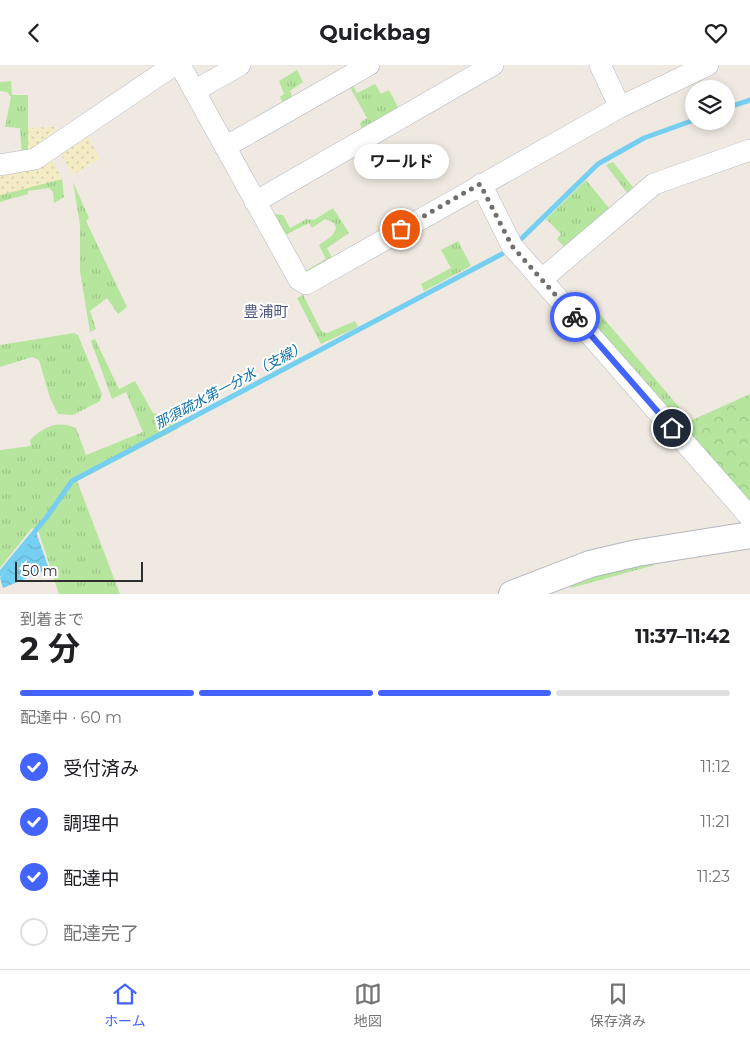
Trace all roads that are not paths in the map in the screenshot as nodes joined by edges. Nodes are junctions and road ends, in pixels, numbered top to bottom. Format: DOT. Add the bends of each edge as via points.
graph roads {
  1 [pos="174,65"];
  2 [pos="180,65"];
  3 [pos="240,65"];
  4 [pos="369,65"];
  5 [pos="494,65"];
  6 [pos="600,65"];
  7 [pos="708,65"];
  8 [pos="194,91"];
  9 [pos="620,107"];
  10 [pos="225,147"];
  11 [pos="750,150"];
  12 [pos="0,165"];
  13 [pos="480,184"];
  14 [pos="255,202"];
  15 [pos="541,280"];
  16 [pos="750,517"];
  17 [pos="750,535"];
  18 [pos="512,594"];
  1 -- 12 [label="street" via="35,159"];
  2 -- 8 [label="street"];
  3 -- 8 [label="street"];
  4 -- 10 [label="street"];
  5 -- 14 [label="street"];
  6 -- 9 [label="street"];
  7 -- 9 [label="street"];
  8 -- 10 [label="street"];
  9 -- 13 [label="street"];
  10 -- 14 [label="street"];
  11 -- 15 [label="street" via="654,184"];
  13 -- 14 [label="street" via="306,284 299,280"];
  13 -- 15 [label="street" via="512,246"];
  15 -- 16 [label="street"];
  17 -- 18 [label="street" via="590,564"];
}
